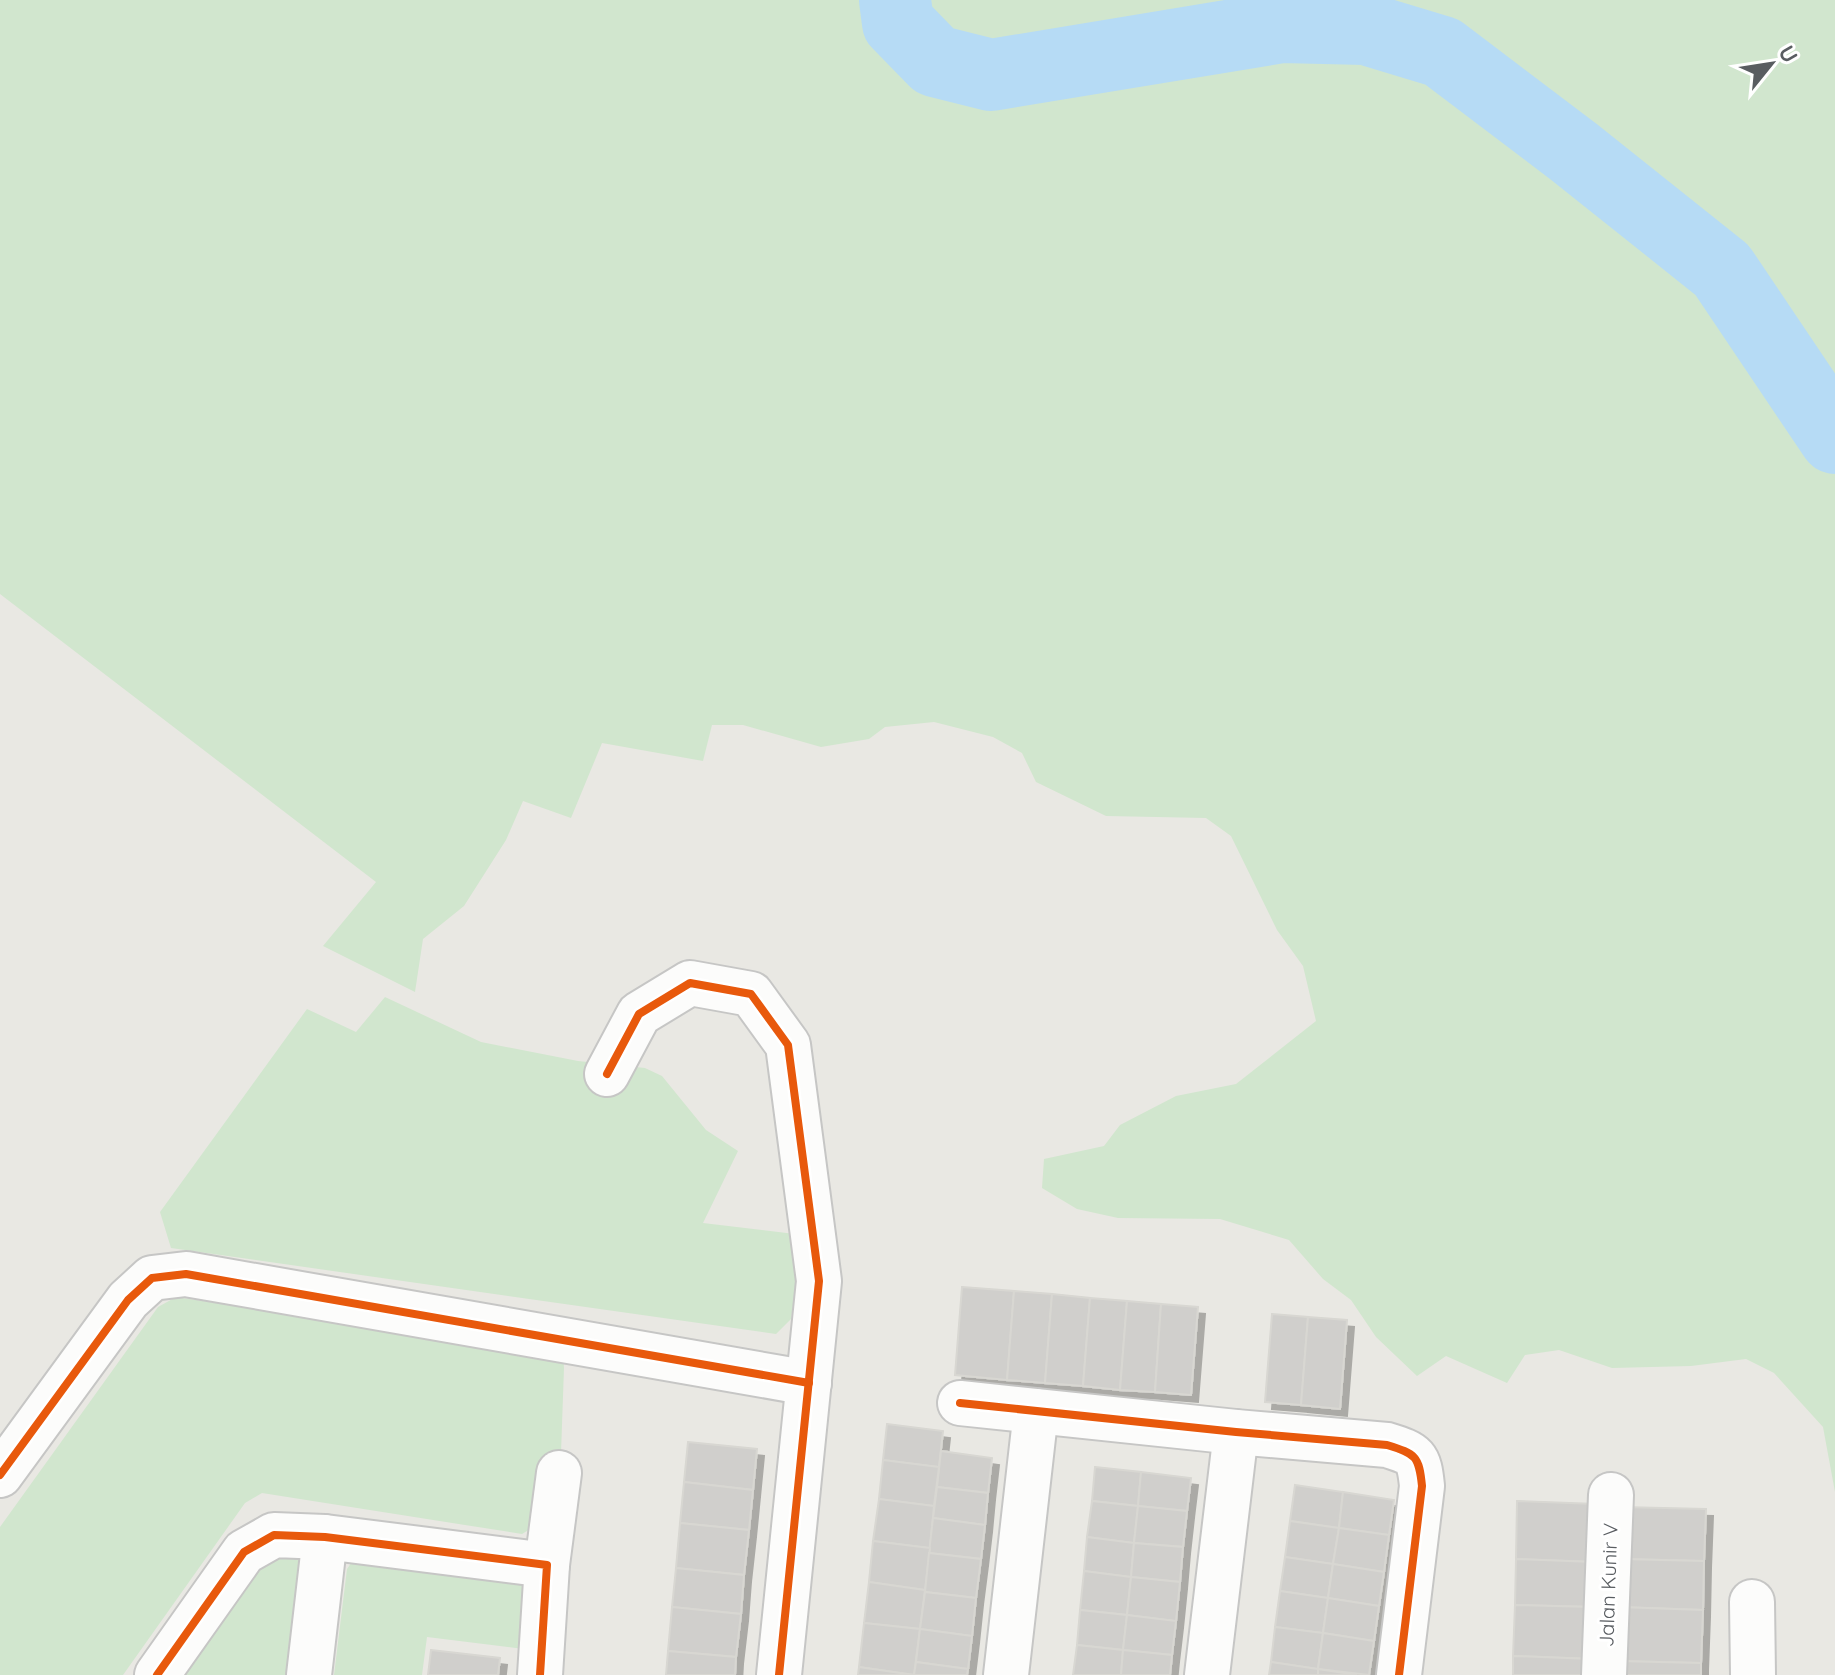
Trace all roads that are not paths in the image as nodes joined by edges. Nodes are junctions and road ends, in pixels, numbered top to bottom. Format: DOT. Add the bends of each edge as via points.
graph roads {
  1 [pos="607,1074"];
  2 [pos="809,1383"];
  3 [pos="960,1403"];
  4 [pos="1036,1411"];
  5 [pos="1236,1432"];
  6 [pos="559,1473"];
  7 [pos="0,1475"];
  8 [pos="1611,1495"];
  9 [pos="325,1537"];
  10 [pos="547,1565"];
  11 [pos="1752,1602"];
  12 [pos="157,1675"];
  13 [pos="309,1675"];
  14 [pos="540,1675"];
  15 [pos="779,1675"];
  16 [pos="1006,1675"];
  17 [pos="1207,1675"];
  18 [pos="1399,1675"];
  19 [pos="1604,1675"];
  20 [pos="1753,1675"];
  1 -- 2 [label="street" via="639,1014 690,983 751,994 788,1045 819,1281"];
  2 -- 7 [label="street" via="186,1274 152,1278 128,1300"];
  2 -- 15 [label="street"];
  3 -- 4 [label="street"];
  4 -- 5 [label="street"];
  4 -- 16 [label="street"];
  5 -- 17 [label="street"];
  5 -- 18 [label="street" via="1387,1445 1409,1452 1420,1465 1422,1486"];
  6 -- 10 [label="street"];
  8 -- 19 [label="street, Jalan Kunir V"];
  9 -- 10 [label="street"];
  9 -- 12 [label="street" via="274,1535 244,1552"];
  9 -- 13 [label="street"];
  10 -- 14 [label="street"];
  11 -- 20 [label="street"];
}
